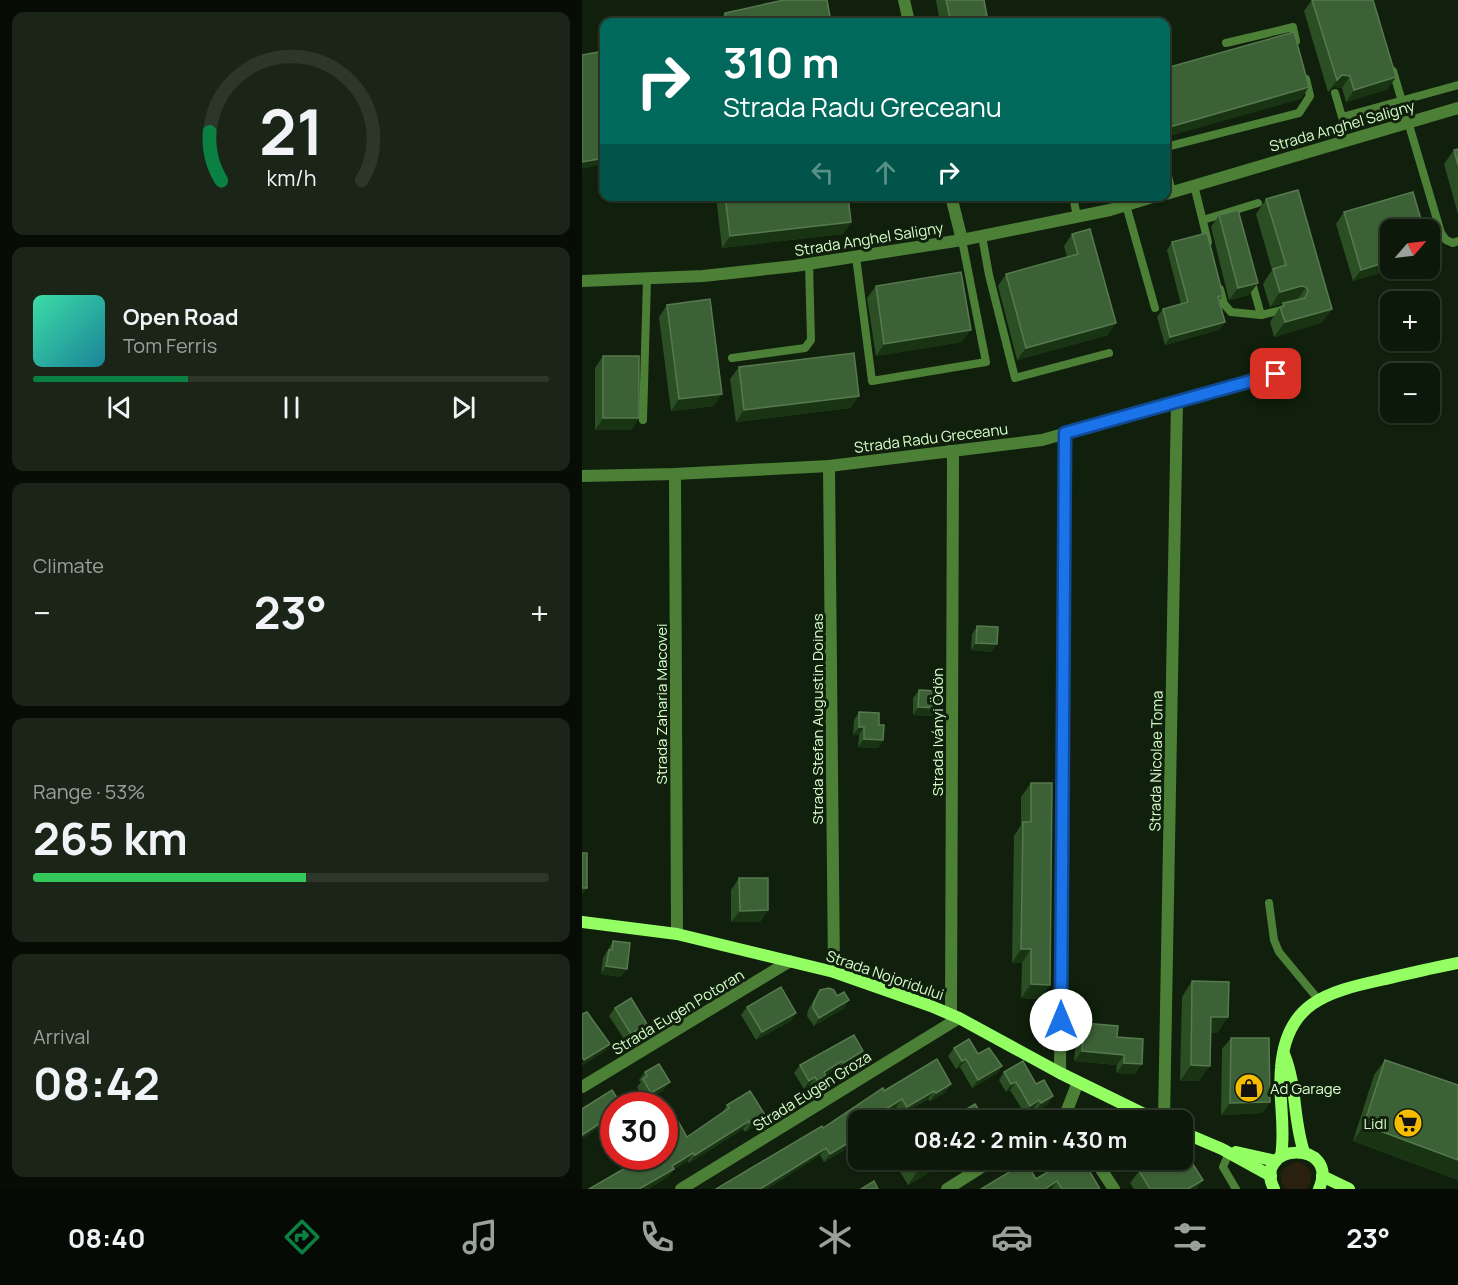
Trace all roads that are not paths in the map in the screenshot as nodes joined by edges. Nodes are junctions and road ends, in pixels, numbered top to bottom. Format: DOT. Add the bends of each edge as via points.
graph roads {
  1 [pos="904,0"];
  2 [pos="908,18"];
  3 [pos="1226,44"];
  4 [pos="1298,50"];
  5 [pos="1392,67"];
  6 [pos="1304,73"];
  7 [pos="1458,85"];
  8 [pos="1335,93"];
  9 [pos="1402,100"];
  10 [pos="1458,108"];
  11 [pos="1408,122"];
  12 [pos="1170,146"];
  13 [pos="1194,185"];
  14 [pos="1170,193"];
  15 [pos="952,201"];
  16 [pos="1074,201"];
  17 [pos="1139,201"];
  18 [pos="1258,204"];
  19 [pos="1126,205"];
  20 [pos="1233,211"];
  21 [pos="1077,217"];
  22 [pos="1203,220"];
  23 [pos="1236,223"];
  24 [pos="981,236"];
  25 [pos="962,240"];
  26 [pos="1458,241"];
  27 [pos="1211,251"];
  28 [pos="856,257"];
  29 [pos="809,264"];
  30 [pos="1248,269"];
  31 [pos="647,279"];
  32 [pos="582,281"];
  33 [pos="1218,283"];
  34 [pos="1292,307"];
  35 [pos="1155,308"];
  36 [pos="1261,315"];
  37 [pos="1109,353"];
  38 [pos="732,358"];
  39 [pos="1276,374"];
  40 [pos="1177,402"];
  41 [pos="643,420"];
  42 [pos="1065,433"];
  43 [pos="950,451"];
  44 [pos="829,466"];
  45 [pos="675,474"];
  46 [pos="582,476"];
  47 [pos="1269,903"];
  48 [pos="582,922"];
  49 [pos="677,934"];
  50 [pos="789,961"];
  51 [pos="1458,963"];
  52 [pos="834,972"];
  53 [pos="1318,999"];
  54 [pos="955,1016"];
  55 [pos="1284,1053"];
  56 [pos="1060,1073"];
  57 [pos="1078,1082"];
  58 [pos="582,1088"];
  59 [pos="1070,1110"];
  60 [pos="1135,1110"];
  61 [pos="1164,1110"];
  62 [pos="1193,1137"];
  63 [pos="1226,1151"];
  64 [pos="1304,1152"];
  65 [pos="1279,1159"];
  66 [pos="977,1170"];
  67 [pos="1101,1170"];
  68 [pos="1322,1176"];
  69 [pos="1273,1183"];
  70 [pos="681,1189"];
  71 [pos="946,1189"];
  72 [pos="1113,1189"];
  73 [pos="1236,1189"];
  74 [pos="1319,1189"];
  75 [pos="1349,1189"];
  1 -- 2 [label="street"];
  3 -- 4 [label="lane" via="1293,27"];
  5 -- 9 [label="lane"];
  6 -- 12 [label="lane" via="1310,96 1299,113"];
  7 -- 9 [label="lane"];
  8 -- 9 [label="lane" via="1342,117"];
  9 -- 11 [label="lane"];
  10 -- 11 [label="street, Strada Anghel Saligny"];
  11 -- 13 [label="street, Strada Anghel Saligny"];
  11 -- 26 [label="lane" via="1440,233 1452,243"];
  13 -- 14 [label="street, Strada Anghel Saligny"];
  13 -- 22 [label="lane"];
  15 -- 25 [label="street"];
  16 -- 21 [label="lane"];
  17 -- 19 [label="street, Strada Anghel Saligny"];
  18 -- 20 [label="lane"];
  19 -- 21 [label="street, Strada Anghel Saligny"];
  19 -- 35 [label="lane"];
  20 -- 22 [label="lane"];
  20 -- 23 [label="lane"];
  21 -- 24 [label="street, Strada Anghel Saligny"];
  22 -- 27 [label="lane"];
  24 -- 25 [label="street, Strada Anghel Saligny"];
  24 -- 37 [label="lane" via="1015,378"];
  25 -- 28 [label="street, Strada Anghel Saligny"];
  25 -- 28 [label="lane" via="986,362 872,381"];
  28 -- 29 [label="street, Strada Anghel Saligny"];
  29 -- 31 [label="street, Strada Anghel Saligny"];
  29 -- 38 [label="lane" via="811,340 805,348"];
  30 -- 36 [label="lane"];
  31 -- 32 [label="street, Strada Anghel Saligny"];
  31 -- 41 [label="lane"];
  33 -- 36 [label="lane" via="1227,310"];
  34 -- 36 [label="lane"];
  39 -- 40 [label="street, Strada Radu Greceanu"];
  40 -- 42 [label="street, Strada Radu Greceanu"];
  40 -- 61 [label="street, Strada Nicolae Toma"];
  42 -- 43 [label="street, Strada Radu Greceanu" via="1042,440"];
  42 -- 56 [label="street"];
  43 -- 44 [label="street, Strada Radu Greceanu"];
  43 -- 54 [label="street, Strada Iványi Ödön"];
  44 -- 45 [label="street, Strada Radu Greceanu"];
  44 -- 52 [label="street, Strada Stefan Augustin Doinas"];
  45 -- 46 [label="street, Strada Radu Greceanu"];
  45 -- 49 [label="street, Strada Zaharia Macovei"];
  47 -- 53 [label="lane" via="1279,952"];
  48 -- 49 [label="main road, Strada Nojoridului"];
  49 -- 50 [label="main road, Strada Nojoridului"];
  50 -- 52 [label="main road, Strada Nojoridului"];
  50 -- 58 [label="street, Strada Eugen Potoran"];
  51 -- 53 [label="main road" via="1339,989"];
  52 -- 54 [label="main road, Strada Nojoridului"];
  53 -- 55 [label="main road" via="1299,1017"];
  54 -- 56 [label="main road, Strada Nojoridului"];
  54 -- 70 [label="street, Strada Eugen Groza"];
  55 -- 64 [label="main road"];
  55 -- 65 [label="main road" via="1284,1132"];
  56 -- 57 [label="main road, Strada Nojoridului"];
  57 -- 59 [label="street"];
  57 -- 60 [label="main road, Strada Nojoridului"];
  62 -- 63 [label="main road"];
  63 -- 65 [label="main road"];
  63 -- 69 [label="main road"];
  63 -- 73 [label="lane" via="1222,1167"];
  64 -- 65 [label="main road" via="1288,1152"];
  64 -- 68 [label="main road" via="1317,1161"];
  65 -- 69 [label="main road"];
  66 -- 71 [label="street"];
  67 -- 72 [label="street"];
  68 -- 74 [label="main road"];
  68 -- 75 [label="main road"];
}
